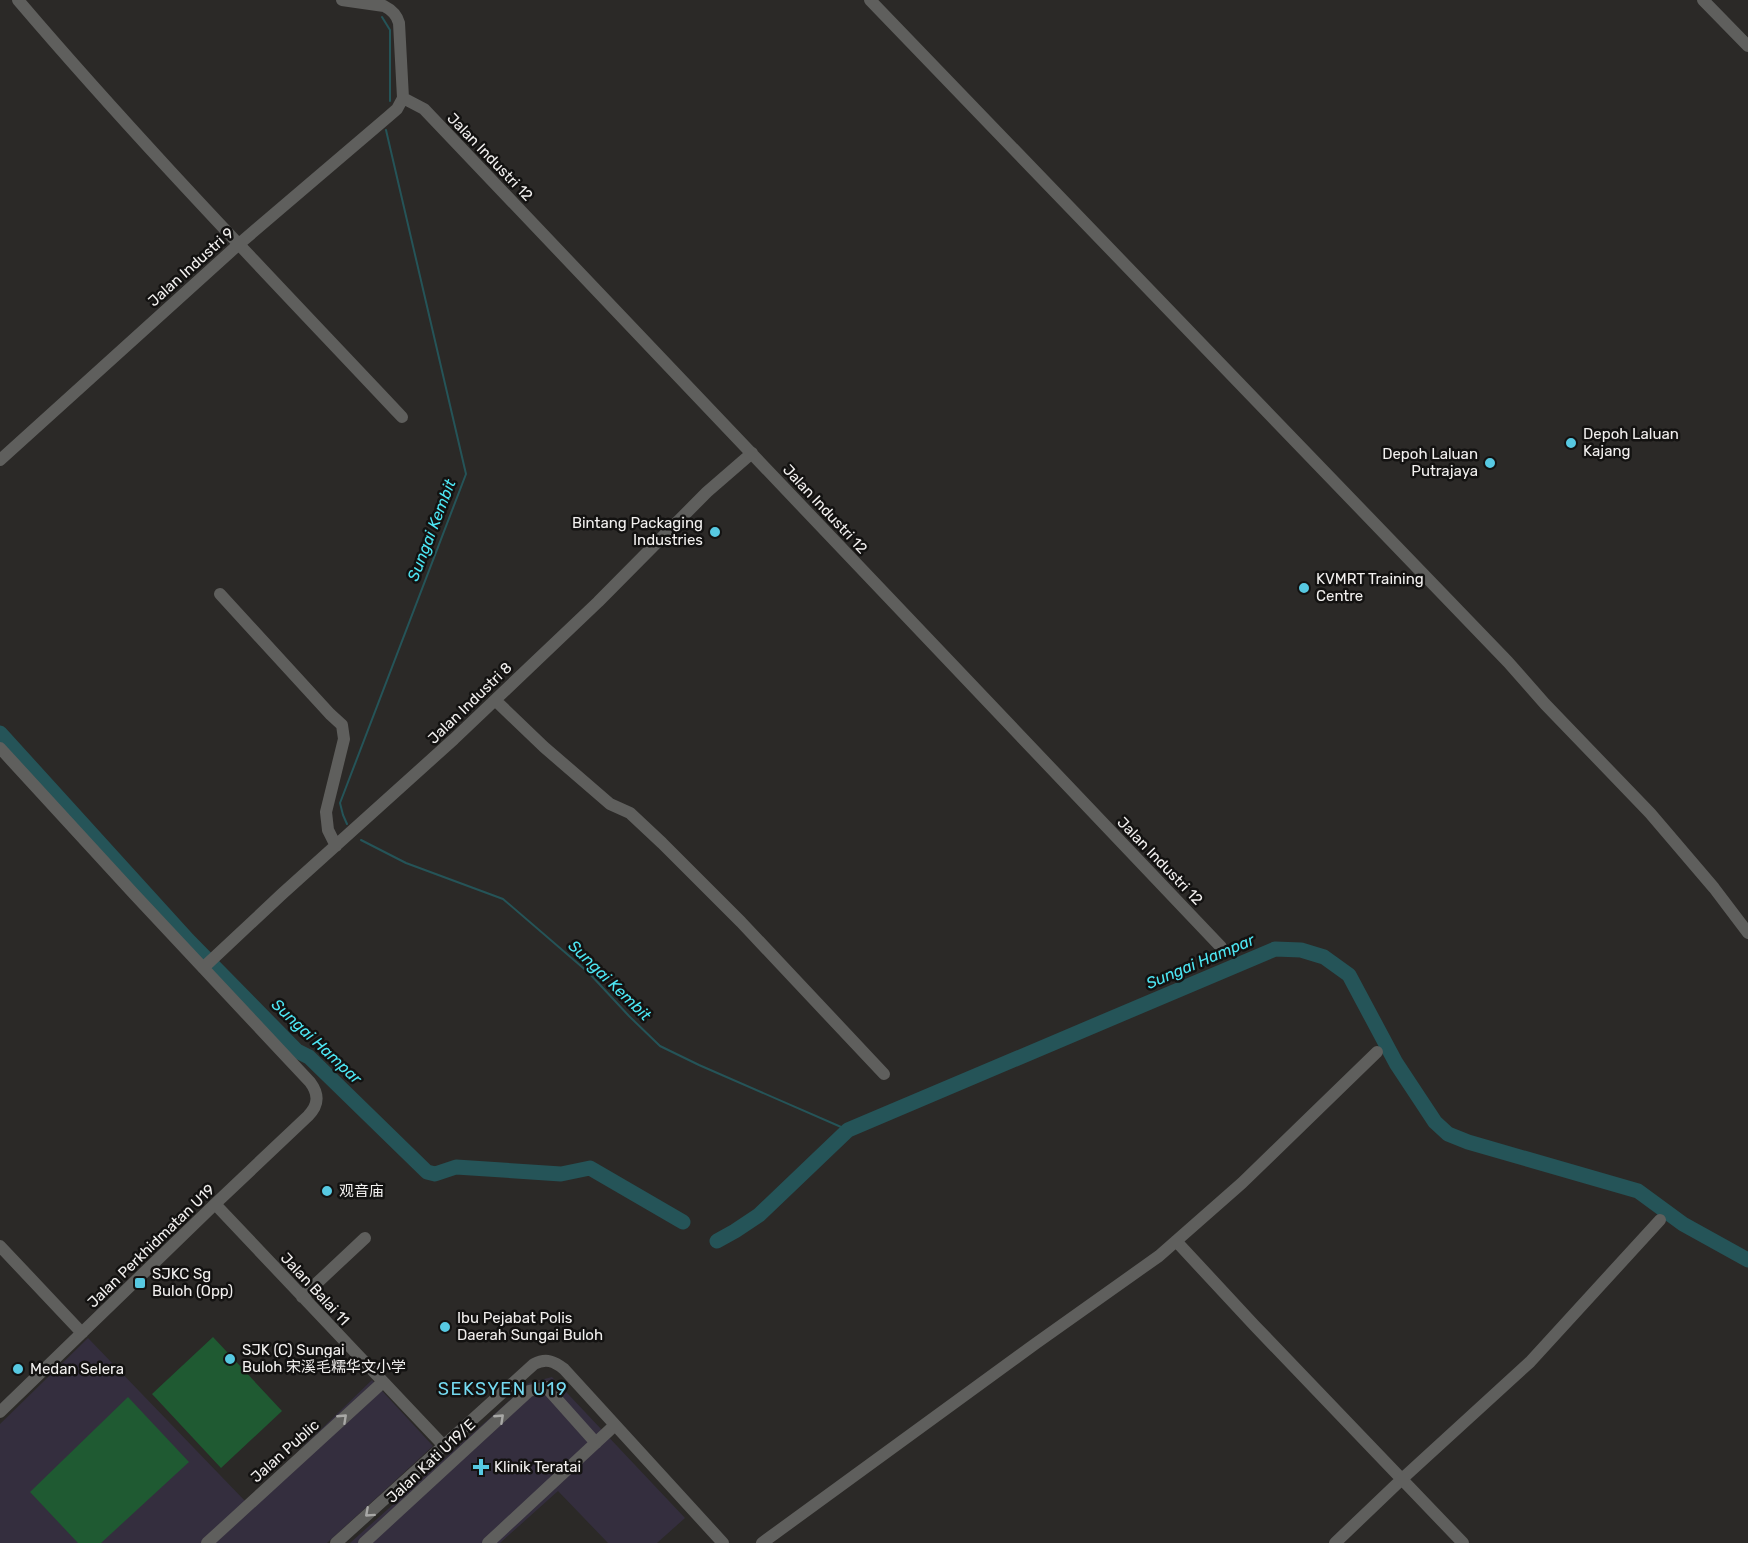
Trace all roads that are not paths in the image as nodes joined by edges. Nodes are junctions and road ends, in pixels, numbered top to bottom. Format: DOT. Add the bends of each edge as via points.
graph roads {
  1 [pos="18,0"];
  2 [pos="342,0"];
  3 [pos="870,0"];
  4 [pos="1703,0"];
  5 [pos="1748,46"];
  6 [pos="403,98"];
  7 [pos="239,244"];
  8 [pos="402,417"];
  9 [pos="752,453"];
  10 [pos="0,460"];
  11 [pos="220,594"];
  12 [pos="495,700"];
  13 [pos="0,748"];
  14 [pos="336,846"];
  15 [pos="1748,933"];
  16 [pos="1221,946"];
  17 [pos="207,964"];
  18 [pos="1377,1052"];
  19 [pos="884,1074"];
  20 [pos="214,1204"];
  21 [pos="1660,1220"];
  22 [pos="365,1238"];
  23 [pos="1176,1241"];
  24 [pos="0,1246"];
  25 [pos="302,1297"];
  26 [pos="82,1333"];
  27 [pos="383,1382"];
  28 [pos="0,1412"];
  29 [pos="615,1425"];
  30 [pos="596,1443"];
  31 [pos="444,1446"];
  32 [pos="1402,1479"];
  33 [pos="207,1543"];
  34 [pos="336,1543"];
  35 [pos="364,1543"];
  36 [pos="488,1543"];
  37 [pos="723,1543"];
  38 [pos="762,1543"];
  39 [pos="1335,1543"];
  40 [pos="1463,1543"];
  1 -- 7 [label="street"];
  2 -- 6 [label="street" via="384,6 397,16"];
  3 -- 15 [label="street" via="1650,813"];
  4 -- 5 [label="street"];
  6 -- 7 [label="street, Jalan Industri 9" via="390,116"];
  6 -- 9 [label="street, Jalan Industri 12" via="424,109"];
  7 -- 8 [label="street"];
  7 -- 10 [label="street, Jalan Industri 9"];
  9 -- 12 [label="street, Jalan Industri 8" via="707,492"];
  9 -- 16 [label="street, Jalan Industri 12"];
  11 -- 14 [label="street" via="342,725 344,739 326,812 328,830"];
  12 -- 14 [label="street, Jalan Industri 8"];
  12 -- 19 [label="street" via="610,804 630,813 662,843"];
  13 -- 17 [label="street"];
  14 -- 17 [label="street, Jalan Industri 8"];
  17 -- 20 [label="street, Jalan Perkhidmatan U19" via="309,1082 317,1099 308,1116"];
  18 -- 23 [label="street"];
  20 -- 25 [label="street, Jalan Balai 11"];
  20 -- 26 [label="street, Jalan Perkhidmatan U19"];
  21 -- 32 [label="street" via="1530,1362"];
  22 -- 25 [label="street"];
  23 -- 32 [label="street"];
  23 -- 38 [label="street"];
  24 -- 26 [label="street"];
  25 -- 27 [label="street, Jalan Balai 11"];
  26 -- 28 [label="street, Jalan Perkhidmatan U19"];
  27 -- 31 [label="street, Jalan Balai 11"];
  33 -- 27 [label="street, Jalan Public, one-way"];
  29 -- 30 [label="street"];
  29 -- 31 [label="street" via="558,1364 541,1360"];
  29 -- 37 [label="street"];
  35 -- 30 [label="street, Jalan Kati U19/E, one-way" via="530,1391 546,1387"];
  30 -- 36 [label="street"];
  31 -- 34 [label="street, one-way"];
  32 -- 39 [label="street"];
  32 -- 40 [label="street"];
}
